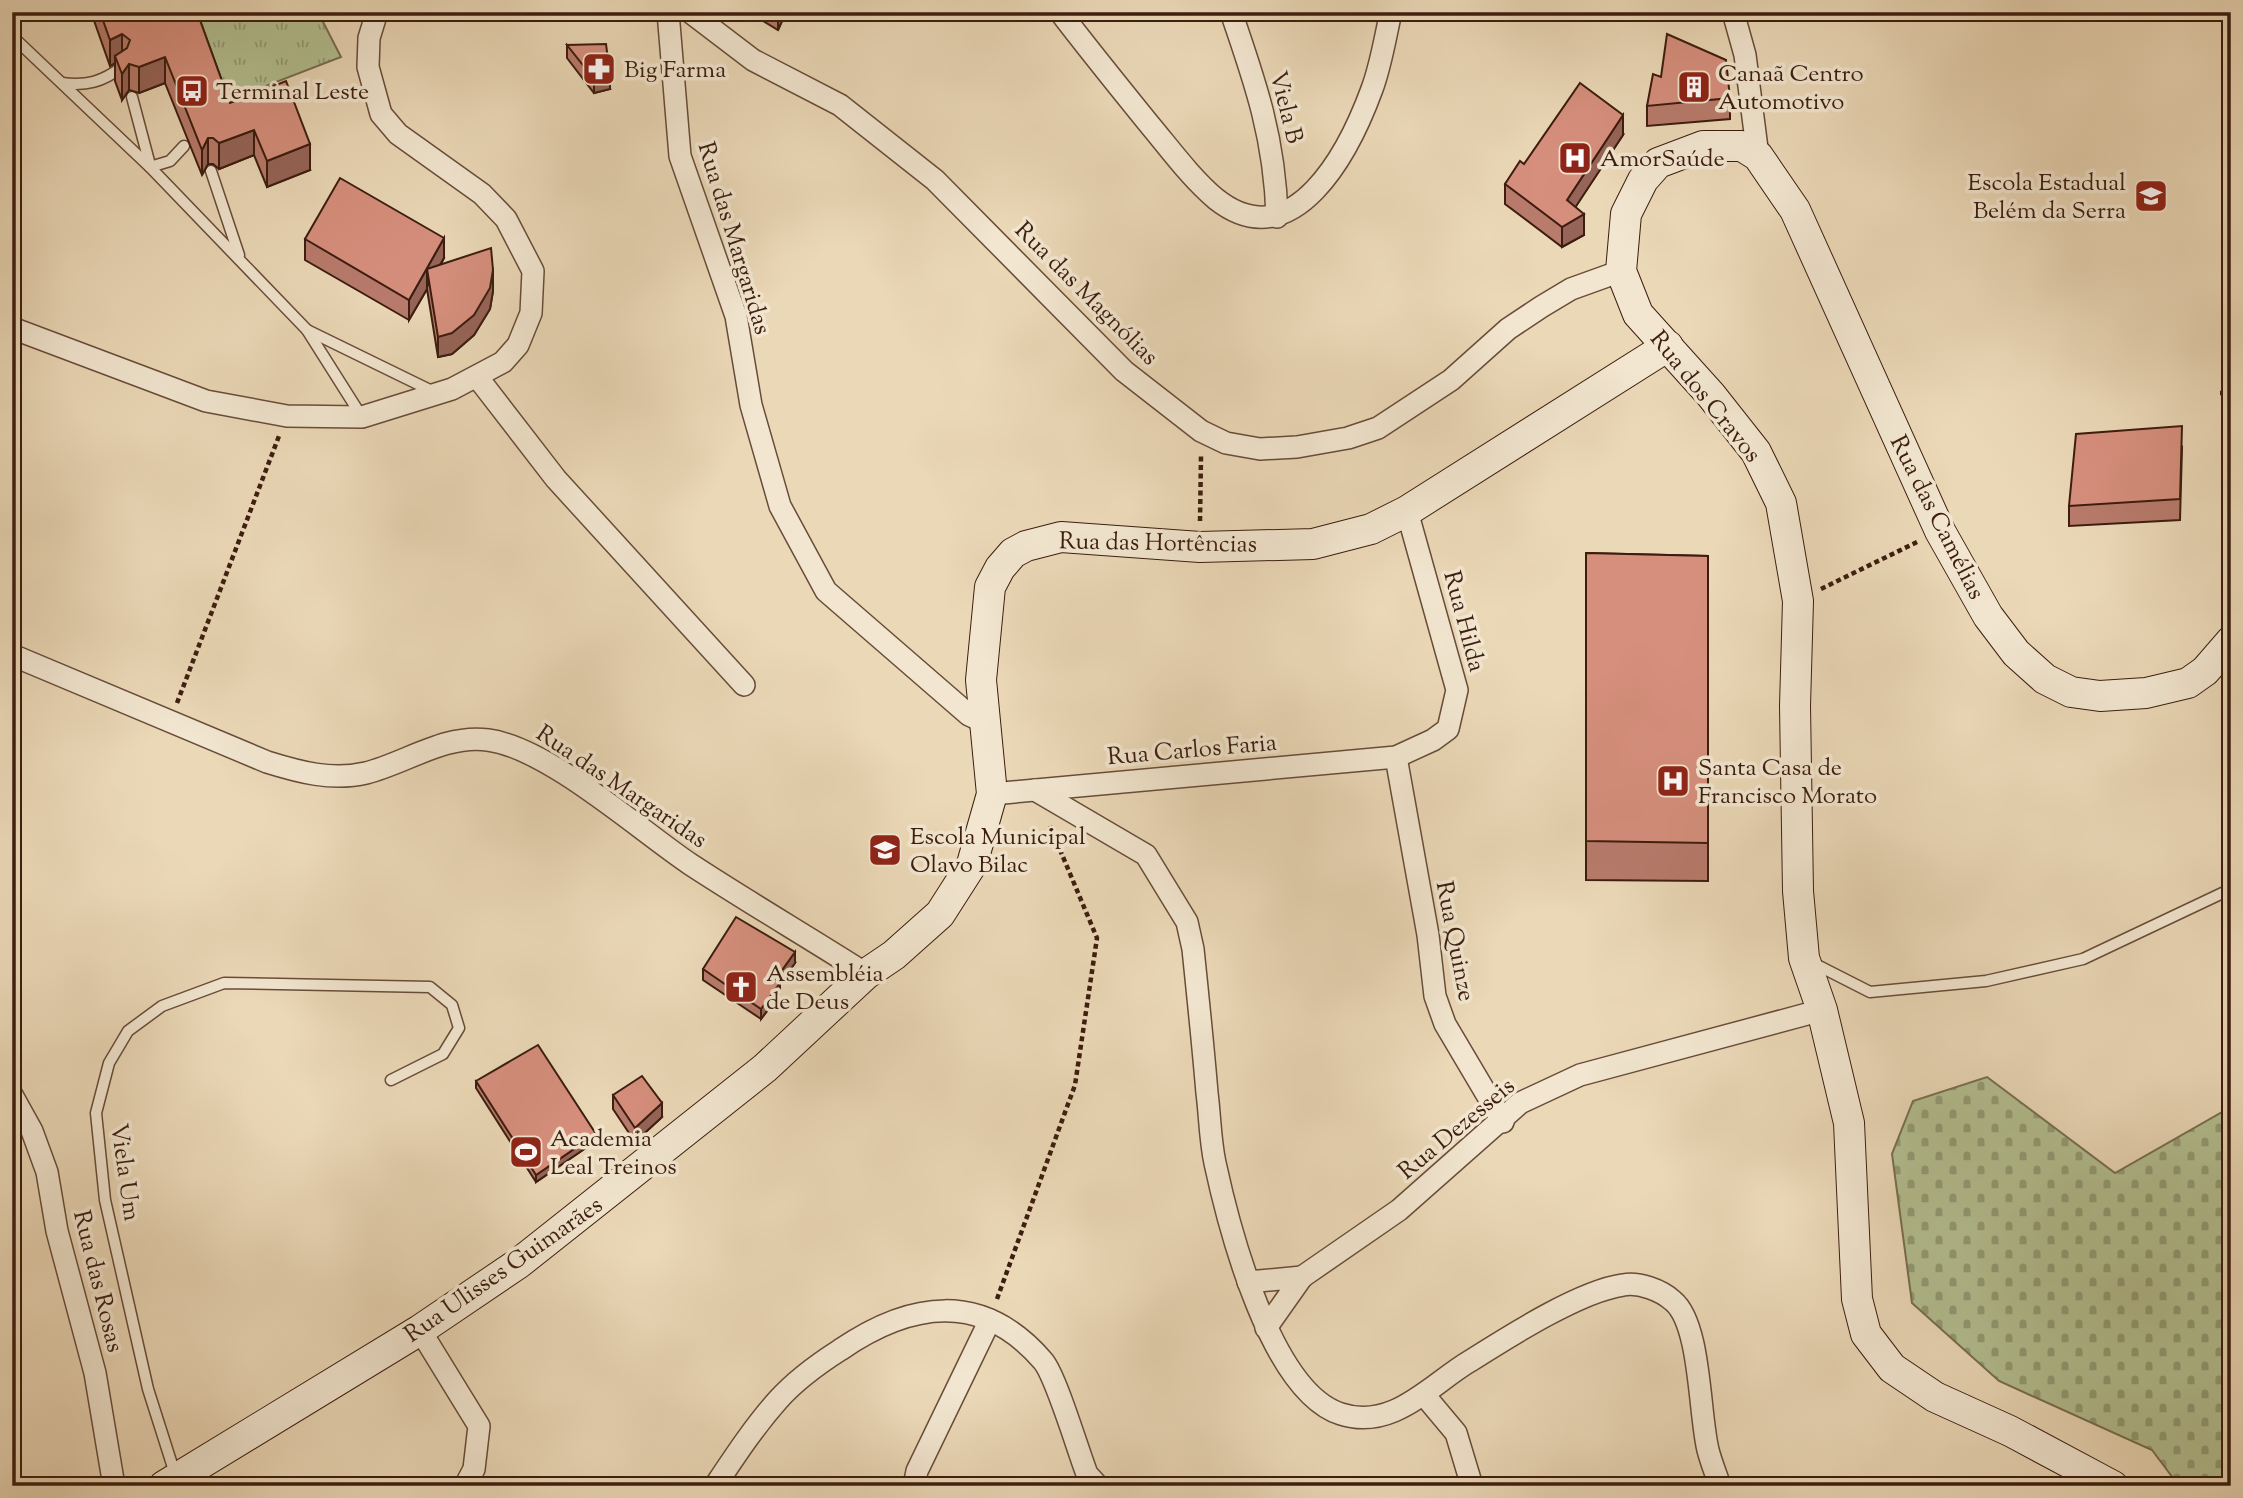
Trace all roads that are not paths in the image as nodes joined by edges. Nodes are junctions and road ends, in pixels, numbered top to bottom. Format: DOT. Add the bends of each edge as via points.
graph roads {
  1 [pos="377,12"];
  2 [pos="668,12"];
  3 [pos="690,12"];
  4 [pos="1060,12"];
  5 [pos="1231,12"];
  6 [pos="1391,12"];
  7 [pos="1733,12"];
  8 [pos="12,36"];
  9 [pos="122,67"];
  10 [pos="62,83"];
  11 [pos="132,97"];
  12 [pos="184,146"];
  13 [pos="1758,156"];
  14 [pos="150,167"];
  15 [pos="211,171"];
  16 [pos="1277,217"];
  17 [pos="240,257"];
  18 [pos="1621,271"];
  19 [pos="12,328"];
  20 [pos="307,330"];
  21 [pos="1668,346"];
  22 [pos="478,378"];
  23 [pos="435,393"];
  24 [pos="362,417"];
  25 [pos="1407,511"];
  26 [pos="2231,641"];
  27 [pos="12,655"];
  28 [pos="744,685"];
  29 [pos="986,723"];
  30 [pos="1396,757"];
  31 [pos="1035,790"];
  32 [pos="992,794"];
  33 [pos="2231,889"];
  34 [pos="1804,958"];
  35 [pos="866,974"];
  36 [pos="1822,1010"];
  37 [pos="391,1080"];
  38 [pos="12,1095"];
  39 [pos="1503,1122"];
  40 [pos="1302,1276"];
  41 [pos="1248,1282"];
  42 [pos="990,1320"];
  43 [pos="1266,1328"];
  44 [pos="420,1330"];
  45 [pos="1425,1396"];
  46 [pos="170,1482"];
  47 [pos="114,1486"];
  48 [pos="465,1486"];
  49 [pos="715,1486"];
  50 [pos="914,1486"];
  51 [pos="1098,1486"];
  52 [pos="1472,1486"];
  53 [pos="1720,1486"];
  54 [pos="2113,1486"];
  1 -- 22 [label="street" via="369,38 368,67 381,114 398,134 490,202 506,219 533,271 531,313 518,345 503,362"];
  2 -- 29 [label="street, Rua das Margaridas" via="680,156 736,316 751,405 780,506 826,591 969,715"];
  3 -- 18 [label="street, Rua das Magnólias" via="753,60 839,105 935,180 1124,371 1201,431 1226,443 1260,449 1348,438 1378,428 1451,380 1508,329 1541,307 1571,289"];
  4 -- 16 [label="street" via="1176,157 1217,199 1239,211"];
  5 -- 16 [label="street, Viela B" via="1273,150"];
  6 -- 16 [label="street" via="1373,88 1349,143 1324,180 1298,206"];
  7 -- 13 [label="street" via="1745,55"];
  8 -- 10 [label="lane"];
  9 -- 10 [label="lane" via="105,80"];
  10 -- 14 [label="lane"];
  11 -- 14 [label="lane"];
  12 -- 14 [label="lane" via="170,162"];
  13 -- 18 [label="main road, Rua dos Cravos" via="1742,146 1724,144 1703,146 1658,163 1643,180 1626,214"];
  13 -- 26 [label="main road, Rua das Camélias" via="1795,210 1940,531 1988,616 2016,653 2045,679 2071,692 2112,696 2188,683"];
  14 -- 17 [label="lane"];
  15 -- 17 [label="lane"];
  17 -- 20 [label="lane"];
  18 -- 21 [label="main road, Rua dos Cravos" via="1638,314"];
  19 -- 24 [label="street" via="206,401 287,416"];
  20 -- 23 [label="lane"];
  20 -- 24 [label="lane"];
  21 -- 25 [label="main road, Rua das Hortências"];
  21 -- 34 [label="main road, Rua dos Cravos" via="1756,452 1782,503 1798,601 1798,864"];
  22 -- 23 [label="street"];
  22 -- 28 [label="street" via="582,509"];
  23 -- 24 [label="street"];
  25 -- 29 [label="main road, Rua das Hortências" via="1371,529 1313,544 1200,547 1062,537 1026,546 1013,553 990,587 981,680"];
  25 -- 30 [label="street, Rua Hilda" via="1457,690 1448,729"];
  27 -- 35 [label="street, Rua das Margaridas" via="267,762 329,776 365,773 446,744 485,740 514,746 592,793 689,864"];
  29 -- 32 [label="main road, Rua das Hortências"];
  30 -- 31 [label="street, Rua Carlos Faria"];
  30 -- 39 [label="street, Rua Quinze" via="1435,996 1445,1024"];
  31 -- 32 [label="street, Rua Carlos Faria"];
  31 -- 41 [label="street" via="1146,855 1187,922 1214,1161"];
  32 -- 35 [label="main road, Rua Ulisses Guimarães" via="972,864 940,914"];
  33 -- 34 [label="lane" via="2082,959 1986,981 1870,992"];
  34 -- 36 [label="main road, Rua dos Cravos"];
  35 -- 44 [label="main road, Rua Ulisses Guimarães" via="765,1068 627,1180 519,1263"];
  36 -- 39 [label="street, Rua Dezesseis" via="1580,1075 1520,1103"];
  36 -- 54 [label="main road, Rua dos Cravos" via="1849,1123 1856,1287 1866,1334 1892,1368 1934,1397"];
  37 -- 46 [label="lane, Viela Um" via="443,1054 459,1028 453,1005 430,987 224,983 162,1006 128,1031 109,1063 96,1113 105,1200"];
  38 -- 47 [label="street, Rua das Rosas" via="47,1172 95,1373"];
  39 -- 40 [label="street, Rua Dezesseis" via="1399,1210"];
  40 -- 41 [label="street, Rua Dezesseis"];
  40 -- 43 [label="street, Rua Dezesseis"];
  41 -- 43 [label="street"];
  42 -- 49 [label="street" via="942,1309 908,1314 870,1329 779,1398"];
  42 -- 50 [label="street" via="917,1471"];
  42 -- 51 [label="street" via="1017,1335 1045,1363 1087,1474"];
  43 -- 45 [label="street" via="1297,1380 1340,1414 1362,1418 1393,1411"];
  44 -- 46 [label="main road, Rua Ulisses Guimarães"];
  44 -- 48 [label="street" via="479,1426 474,1469"];
  45 -- 52 [label="street" via="1456,1433"];
  45 -- 53 [label="street" via="1467,1362 1593,1293 1626,1284 1656,1290 1675,1302 1691,1332 1708,1450"];
}
